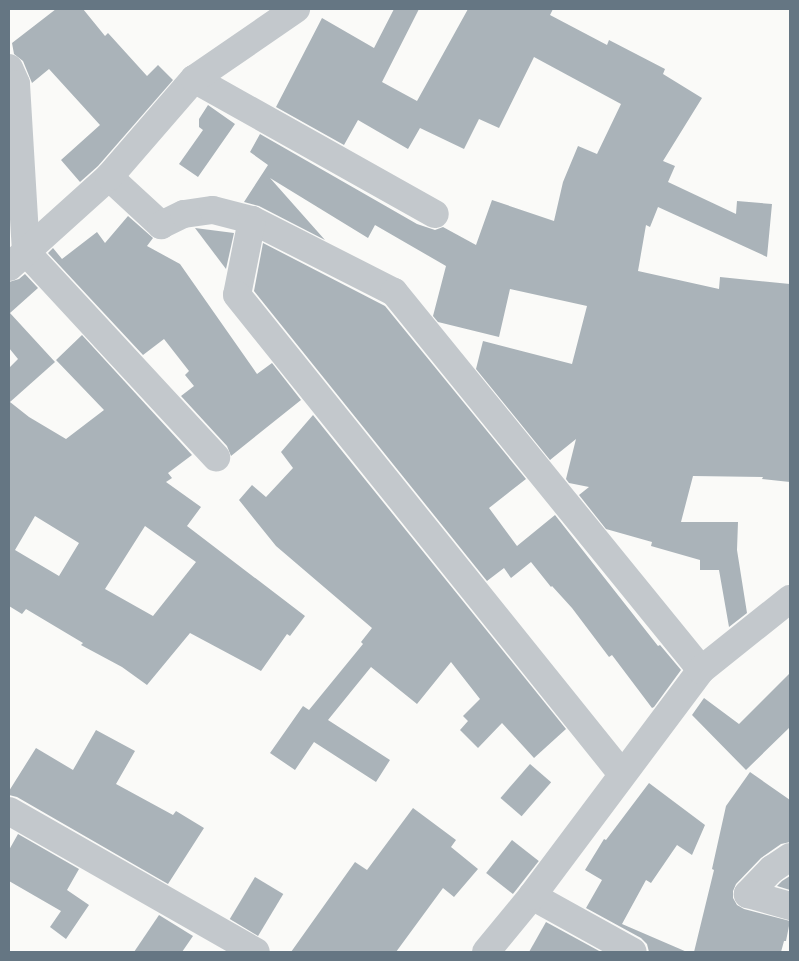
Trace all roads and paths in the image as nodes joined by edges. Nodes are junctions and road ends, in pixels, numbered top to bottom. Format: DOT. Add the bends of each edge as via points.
graph roads {
  1 [pos="296,9"];
  2 [pos="9,68"];
  3 [pos="194,79"];
  4 [pos="109,177"];
  5 [pos="435,214"];
  6 [pos="252,220"];
  7 [pos="17,259"];
  8 [pos="216,457"];
  9 [pos="790,599"];
  10 [pos="701,670"];
  11 [pos="622,774"];
  12 [pos="9,812"];
  13 [pos="790,857"];
  14 [pos="532,896"];
  15 [pos="790,906"];
  16 [pos="256,952"];
  17 [pos="486,952"];
  18 [pos="633,952"];
  1 -- 3 [label="street"];
  2 -- 7 [label="street" via="16,84"];
  3 -- 4 [label="street"];
  3 -- 5 [label="street"];
  4 -- 6 [label="street" via="160,224 184,214 213,210"];
  4 -- 7 [label="street"];
  6 -- 10 [label="street" via="394,292"];
  6 -- 11 [label="street" via="237,295"];
  7 -- 8 [label="street"];
  9 -- 10 [label="street"];
  10 -- 11 [label="street"];
  11 -- 14 [label="street"];
  12 -- 16 [label="street"];
  13 -- 15 [label="street" via="772,868 748,894"];
  14 -- 17 [label="street"];
  14 -- 18 [label="street"];
}
